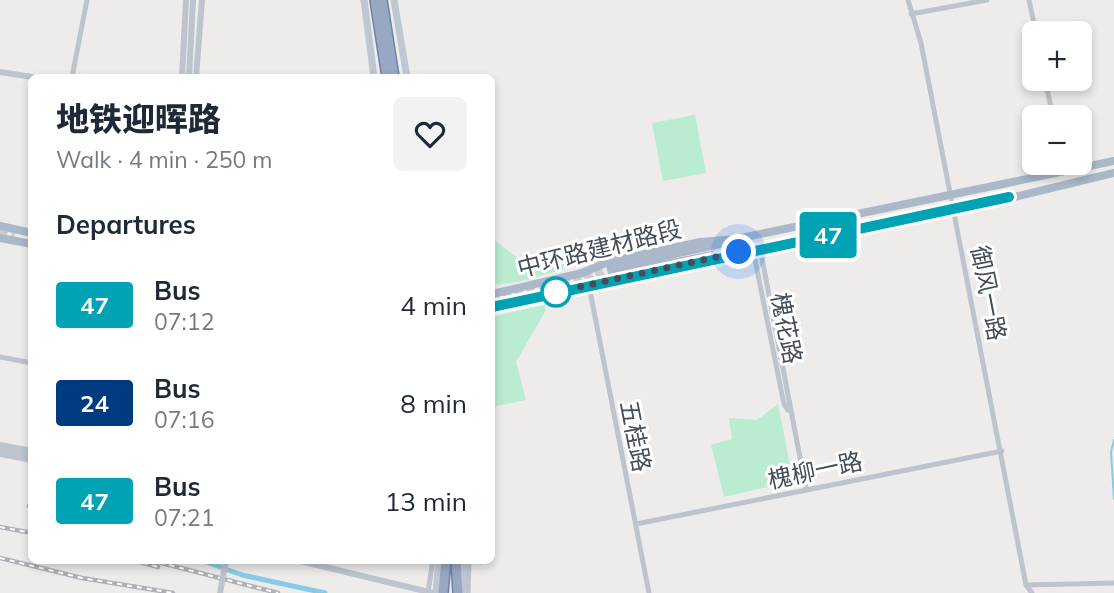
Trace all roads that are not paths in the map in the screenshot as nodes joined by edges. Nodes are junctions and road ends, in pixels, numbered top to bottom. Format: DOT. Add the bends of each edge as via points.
graph roads {
  1 [pos="87,0"];
  2 [pos="186,0"];
  3 [pos="193,0"];
  4 [pos="202,0"];
  5 [pos="364,0"];
  6 [pos="375,0"];
  7 [pos="382,0"];
  8 [pos="388,0"];
  9 [pos="394,0"];
  10 [pos="908,0"];
  11 [pos="987,0"];
  12 [pos="1029,0"];
  13 [pos="911,14"];
  14 [pos="1033,21"];
  15 [pos="386,23"];
  16 [pos="369,28"];
  17 [pos="0,72"];
  18 [pos="73,74"];
  19 [pos="181,74"];
  20 [pos="188,74"];
  21 [pos="196,74"];
  22 [pos="374,74"];
  23 [pos="388,74"];
  24 [pos="389,74"];
  25 [pos="389,74"];
  26 [pos="406,74"];
  27 [pos="28,76"];
  28 [pos="1114,163"];
  29 [pos="1092,165"];
  30 [pos="1033,175"];
  31 [pos="1114,175"];
  32 [pos="1051,182"];
  33 [pos="1003,183"];
  34 [pos="953,195"];
  35 [pos="1009,197"];
  36 [pos="956,211"];
  37 [pos="0,226"];
  38 [pos="28,232"];
  39 [pos="0,238"];
  40 [pos="736,239"];
  41 [pos="28,243"];
  42 [pos="756,249"];
  43 [pos="739,252"];
  44 [pos="589,286"];
  45 [pos="495,293"];
  46 [pos="495,308"];
  47 [pos="0,357"];
  48 [pos="28,362"];
  49 [pos="0,449"];
  50 [pos="1002,452"];
  51 [pos="28,455"];
  52 [pos="806,489"];
  53 [pos="636,524"];
  54 [pos="225,564"];
  55 [pos="313,564"];
  56 [pos="433,564"];
  57 [pos="450,564"];
  58 [pos="450,564"];
  59 [pos="452,564"];
  60 [pos="469,564"];
  61 [pos="1114,583"];
  62 [pos="1026,585"];
  63 [pos="220,593"];
  64 [pos="436,593"];
  65 [pos="458,593"];
  66 [pos="468,593"];
  67 [pos="649,593"];
  68 [pos="1032,593"];
  1 -- 18 [label="street"];
  2 -- 19 [label="street"];
  3 -- 20 [label="street"];
  4 -- 21 [label="street"];
  5 -- 16 [label="main road"];
  6 -- 24 [label="highway"];
  7 -- 15 [label="highway"];
  8 -- 15 [label="main road"];
  9 -- 26 [label="main road"];
  10 -- 13 [label="street, 御风一路"];
  11 -- 13 [label="street"];
  12 -- 14 [label="street"];
  13 -- 34 [label="street, 御风一路"];
  15 -- 25 [label="highway"];
  16 -- 22 [label="main road"];
  16 -- 23 [label="main road"];
  17 -- 27 [label="street"];
  28 -- 29 [label="main road"];
  28 -- 32 [label="main road"];
  30 -- 33 [label="main road"];
  31 -- 32 [label="main road"];
  31 -- 35 [label="main road"];
  32 -- 33 [label="main road"];
  32 -- 35 [label="main road"];
  33 -- 34 [label="main road, 中环路建材路段"];
  34 -- 36 [label="street, 御风一路"];
  34 -- 40 [label="main road, 中环路建材路段"];
  35 -- 36 [label="main road, 中环路建材路段"];
  36 -- 42 [label="main road, 中环路建材路段"];
  36 -- 50 [label="street, 御风一路"];
  37 -- 38 [label="main road"];
  39 -- 41 [label="main road"];
  40 -- 43 [label="main road" via="612,272"];
  40 -- 45 [label="main road, 中环路建材路段" via="608,262 582,273"];
  42 -- 43 [label="main road, 中环路建材路段"];
  42 -- 52 [label="street, 槐花路" via="784,404"];
  43 -- 44 [label="main road, 中环路建材路段"];
  44 -- 46 [label="main road, 中环路建材路段"];
  44 -- 53 [label="street, 五桂路"];
  47 -- 48 [label="street"];
  49 -- 51 [label="street, bridge"];
  50 -- 52 [label="street, 槐柳一路"];
  50 -- 62 [label="street, 御风一路"];
  52 -- 53 [label="street, 槐柳一路"];
  53 -- 67 [label="street, 五桂路"];
  54 -- 63 [label="street, bridge"];
  55 -- 64 [label="street"];
  56 -- 64 [label="street"];
  57 -- 64 [label="main road"];
  58 -- 64 [label="highway"];
  59 -- 65 [label="highway"];
  60 -- 66 [label="street"];
  61 -- 62 [label="street"];
  62 -- 68 [label="street, 御风一路"];
}
